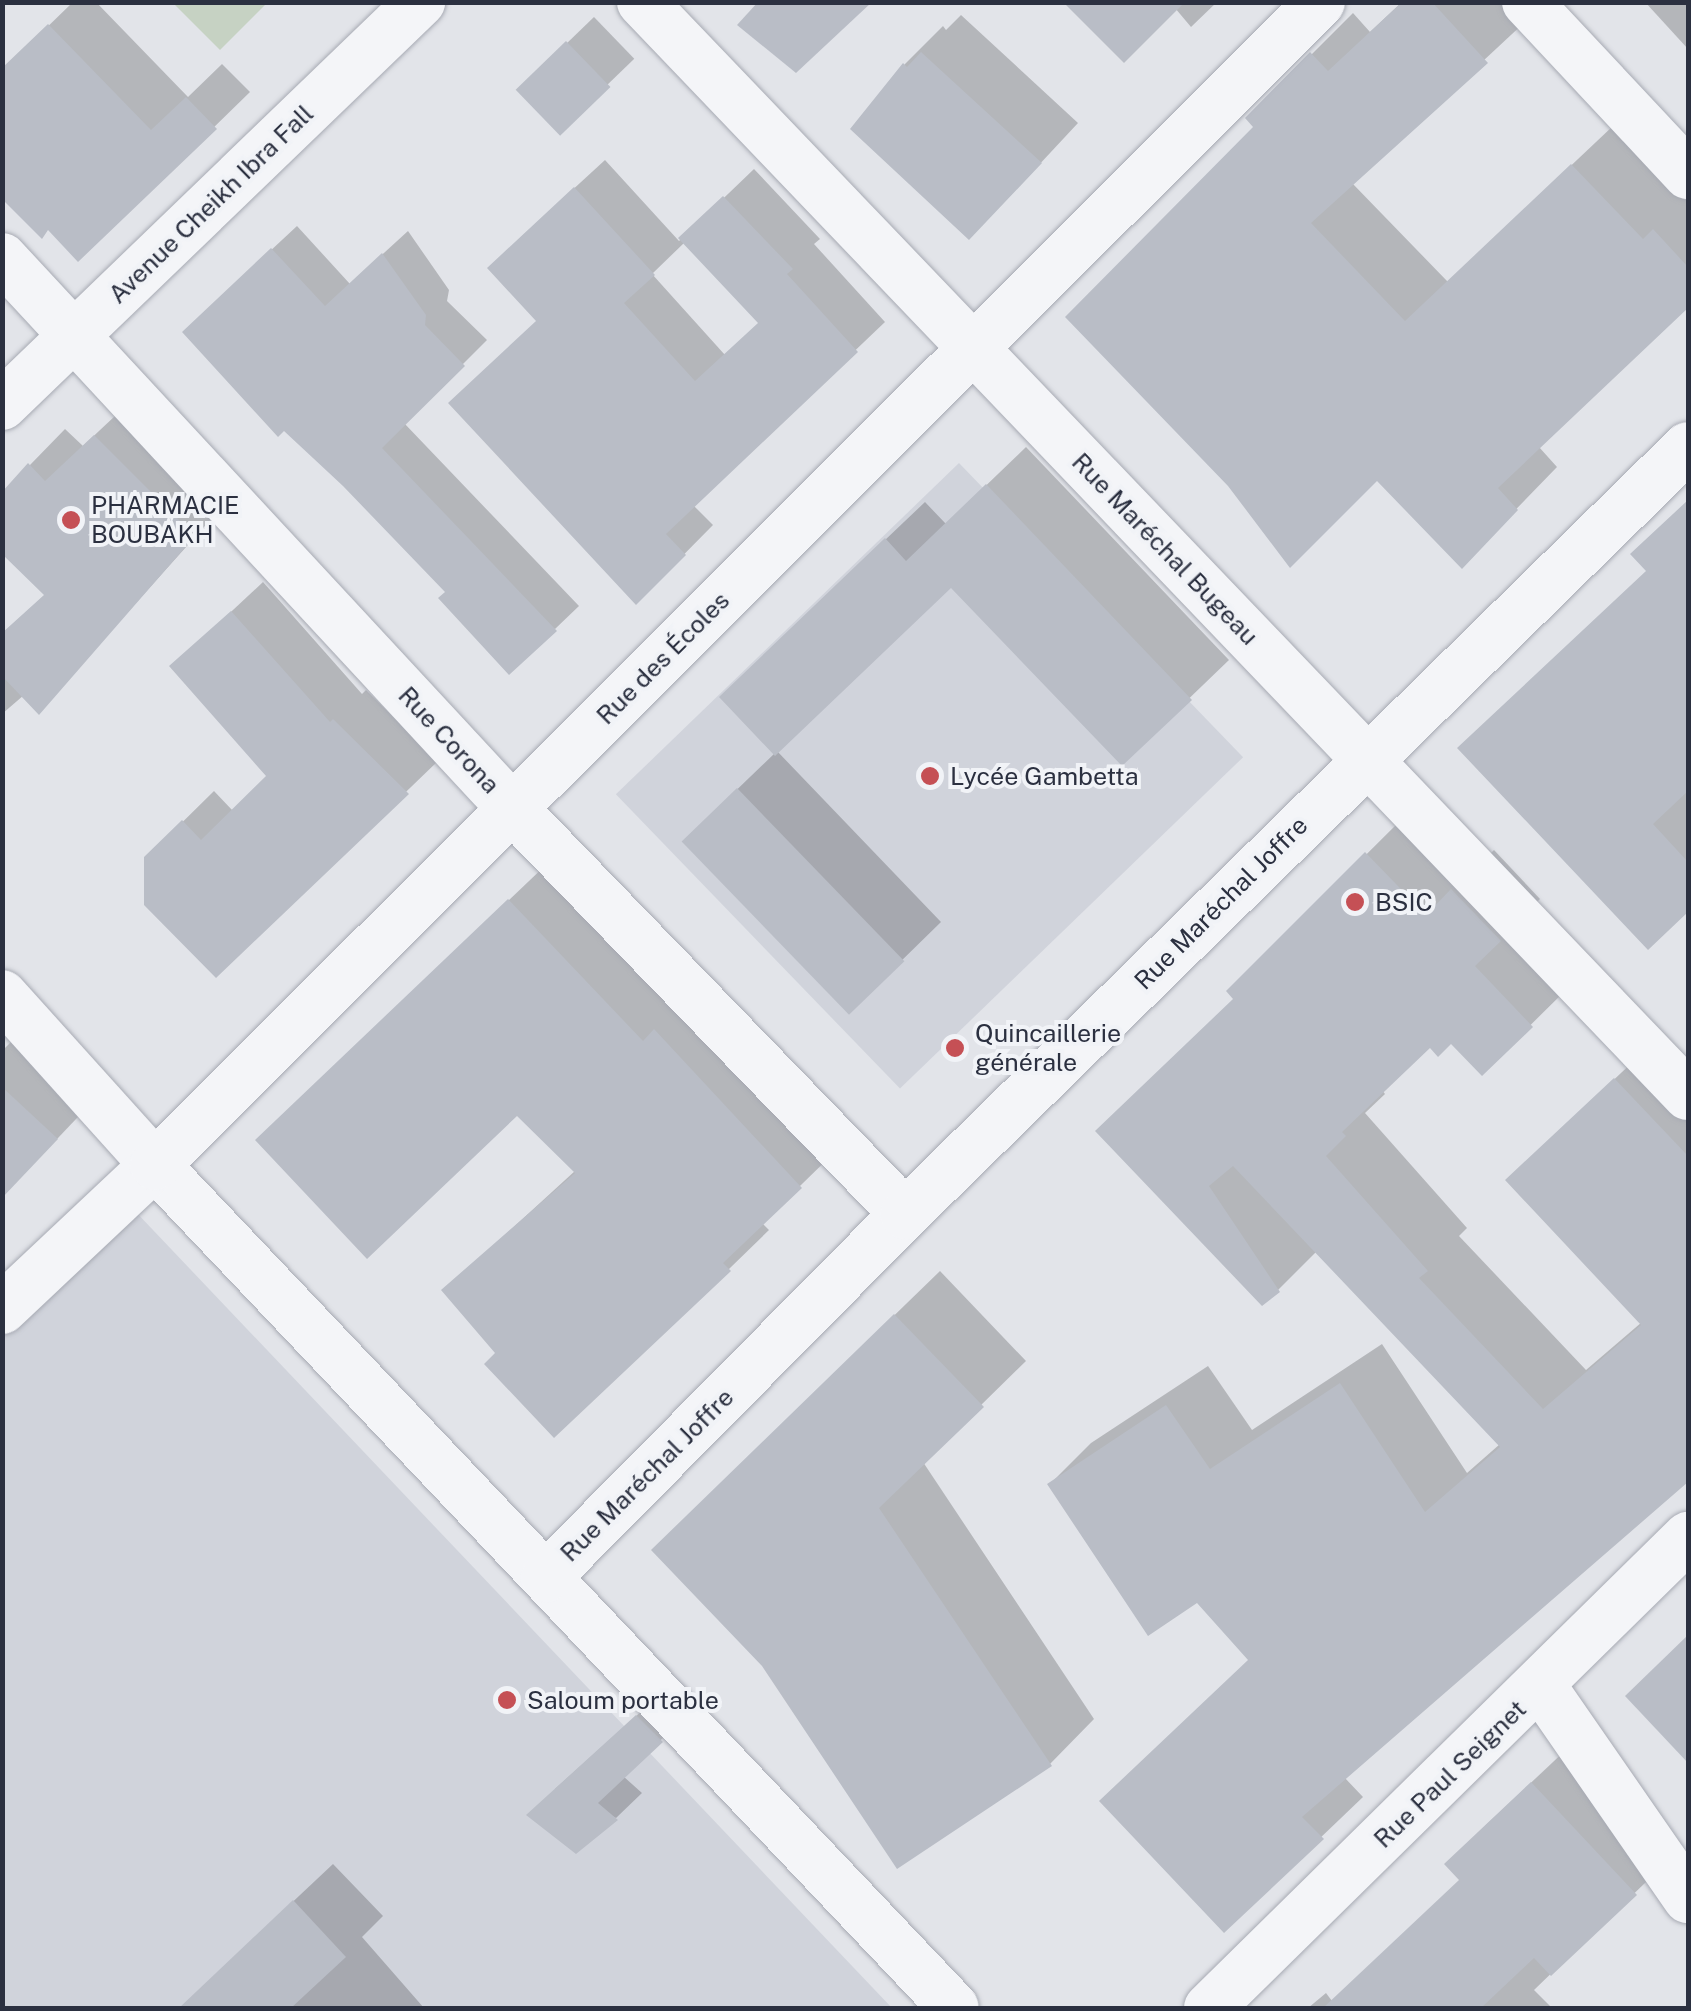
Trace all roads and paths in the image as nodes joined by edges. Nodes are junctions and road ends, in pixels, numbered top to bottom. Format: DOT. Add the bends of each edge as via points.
graph roads {
  1 [pos="420,2"];
  2 [pos="642,2"];
  3 [pos="1320,2"];
  4 [pos="1527,2"];
  5 [pos="1688,174"];
  6 [pos="2,258"];
  7 [pos="76,335"];
  8 [pos="974,348"];
  9 [pos="2,405"];
  10 [pos="1688,447"];
  11 [pos="1366,760"];
  12 [pos="512,808"];
  13 [pos="2,995"];
  14 [pos="1688,1095"];
  15 [pos="156,1165"];
  16 [pos="905,1214"];
  17 [pos="2,1310"];
  18 [pos="1688,1536"];
  19 [pos="546,1578"];
  20 [pos="1541,1686"];
  21 [pos="1688,1898"];
  22 [pos="954,2008"];
  23 [pos="1208,2008"];
  1 -- 7 [label="street, Avenue Cheikh Ibra Fall"];
  2 -- 8 [label="street, Rue Maréchal Bugeau"];
  3 -- 8 [label="street, Rue des Écoles"];
  4 -- 5 [label="street"];
  6 -- 7 [label="street, Rue Corona"];
  7 -- 9 [label="street, Avenue Cheikh Ibra Fall"];
  7 -- 12 [label="street, Rue Corona"];
  8 -- 11 [label="street, Rue Maréchal Bugeau"];
  8 -- 12 [label="street, Rue des Écoles"];
  10 -- 11 [label="street, Rue Maréchal Joffre"];
  11 -- 14 [label="street, Rue Maréchal Bugeau"];
  11 -- 16 [label="street, Rue Maréchal Joffre"];
  12 -- 15 [label="street, Rue des Écoles"];
  12 -- 16 [label="street, Rue Corona"];
  13 -- 15 [label="street"];
  15 -- 17 [label="street, Rue des Écoles"];
  15 -- 19 [label="street"];
  16 -- 19 [label="street, Rue Maréchal Joffre"];
  18 -- 20 [label="street, Rue Paul Seignet"];
  19 -- 22 [label="street"];
  20 -- 21 [label="street"];
  20 -- 23 [label="street, Rue Paul Seignet"];
}
